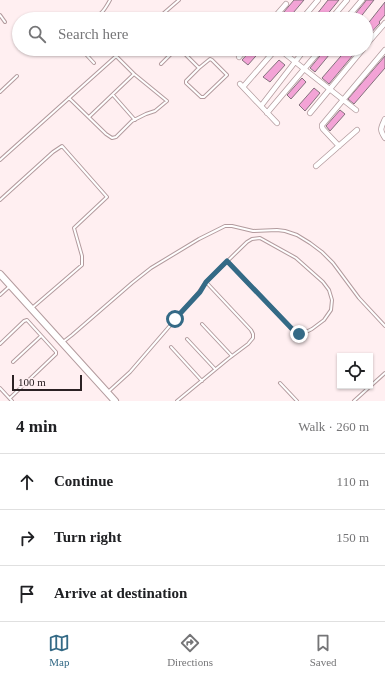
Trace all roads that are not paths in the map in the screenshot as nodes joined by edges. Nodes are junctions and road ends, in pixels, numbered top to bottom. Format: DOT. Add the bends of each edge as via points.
graph roads {
  1 [pos="110,0"];
  2 [pos="179,0"];
  3 [pos="318,0"];
  4 [pos="346,0"];
  5 [pos="362,0"];
  6 [pos="286,4"];
  7 [pos="101,12"];
  8 [pos="165,12"];
  9 [pos="279,12"];
  10 [pos="308,12"];
  11 [pos="337,12"];
  12 [pos="352,12"];
  13 [pos="0,15"];
  14 [pos="6,22"];
  15 [pos="385,23"];
  16 [pos="373,37"];
  17 [pos="385,50"];
  18 [pos="88,56"];
  19 [pos="116,56"];
  20 [pos="169,56"];
  21 [pos="187,56"];
  22 [pos="270,56"];
  23 [pos="288,56"];
  24 [pos="299,56"];
  25 [pos="315,56"];
  26 [pos="357,56"];
  27 [pos="295,61"];
  28 [pos="94,63"];
  29 [pos="160,64"];
  30 [pos="199,68"];
  31 [pos="304,69"];
  32 [pos="134,74"];
  33 [pos="17,76"];
  34 [pos="329,89"];
  35 [pos="0,92"];
  36 [pos="113,95"];
  37 [pos="69,98"];
  38 [pos="343,100"];
  39 [pos="261,106"];
  40 [pos="356,110"];
  41 [pos="310,112"];
  42 [pos="267,113"];
  43 [pos="90,117"];
  44 [pos="385,119"];
  45 [pos="135,120"];
  46 [pos="277,123"];
  47 [pos="357,130"];
  48 [pos="385,138"];
  49 [pos="339,146"];
  50 [pos="0,160"];
  51 [pos="316,166"];
  52 [pos="0,200"];
  53 [pos="227,261"];
  54 [pos="0,274"];
  55 [pos="206,282"];
  56 [pos="11,285"];
  57 [pos="0,295"];
  58 [pos="31,308"];
  59 [pos="202,324"];
  60 [pos="385,326"];
  61 [pos="41,336"];
  62 [pos="187,339"];
  63 [pos="62,342"];
  64 [pos="0,344"];
  65 [pos="171,347"];
  66 [pos="232,356"];
  67 [pos="13,362"];
  68 [pos="215,369"];
  69 [pos="385,373"];
  70 [pos="202,381"];
  71 [pos="280,383"];
  72 [pos="0,388"];
  73 [pos="108,393"];
  74 [pos="10,398"];
  75 [pos="12,401"];
  76 [pos="115,401"];
  77 [pos="177,401"];
  78 [pos="297,401"];
  79 [pos="354,401"];
  1 -- 7 [label="lane"];
  2 -- 8 [label="lane"];
  3 -- 10 [label="street"];
  4 -- 11 [label="street"];
  5 -- 12 [label="street"];
  6 -- 9 [label="street"];
  13 -- 14 [label="lane"];
  15 -- 16 [label="street"];
  17 -- 38 [label="street"];
  18 -- 28 [label="lane"];
  19 -- 32 [label="lane"];
  19 -- 37 [label="lane"];
  20 -- 29 [label="lane"];
  21 -- 30 [label="lane"];
  22 -- 39 [label="street" via="242,86"];
  23 -- 27 [label="street"];
  24 -- 27 [label="street"];
  25 -- 31 [label="street"];
  26 -- 34 [label="street"];
  27 -- 31 [label="street"];
  27 -- 39 [label="street"];
  30 -- 30 [label="lane" via="186,83 202,97 227,75 210,59"];
  31 -- 34 [label="street"];
  31 -- 42 [label="street"];
  32 -- 36 [label="lane"];
  32 -- 45 [label="lane" via="167,101 155,111"];
  33 -- 35 [label="lane"];
  34 -- 38 [label="street"];
  34 -- 41 [label="street"];
  36 -- 43 [label="lane"];
  36 -- 45 [label="lane"];
  37 -- 43 [label="lane"];
  37 -- 50 [label="lane"];
  38 -- 40 [label="street"];
  38 -- 49 [label="street" via="322,125"];
  39 -- 42 [label="street"];
  42 -- 46 [label="street"];
  43 -- 45 [label="lane" via="112,138"];
  44 -- 48 [label="street" via="380,130"];
  47 -- 49 [label="street"];
  49 -- 51 [label="street"];
  52 -- 58 [label="lane" via="62,146 107,197 74,228 82,265"];
  53 -- 53 [label="lane" via="247,242 260,238 296,258 323,282 331,294 331,310 324,320 299,334"];
  53 -- 55 [label="lane"];
  54 -- 56 [label="main road"];
  55 -- 66 [label="lane" via="253,332 253,338"];
  55 -- 73 [label="lane" via="130,372"];
  56 -- 57 [label="lane"];
  56 -- 58 [label="main road"];
  58 -- 63 [label="main road"];
  59 -- 66 [label="lane"];
  60 -- 63 [label="lane" via="359,298 333,263 310,243 285,231 253,231 224,226 151,268"];
  61 -- 64 [label="lane" via="26,320"];
  61 -- 67 [label="lane"];
  61 -- 74 [label="lane" via="56,354"];
  62 -- 68 [label="lane"];
  63 -- 73 [label="main road"];
  65 -- 70 [label="lane"];
  66 -- 68 [label="lane"];
  68 -- 70 [label="lane"];
  69 -- 79 [label="lane"];
  70 -- 77 [label="lane"];
  71 -- 78 [label="lane"];
  72 -- 74 [label="lane"];
  73 -- 76 [label="main road"];
  74 -- 75 [label="lane"];
}
